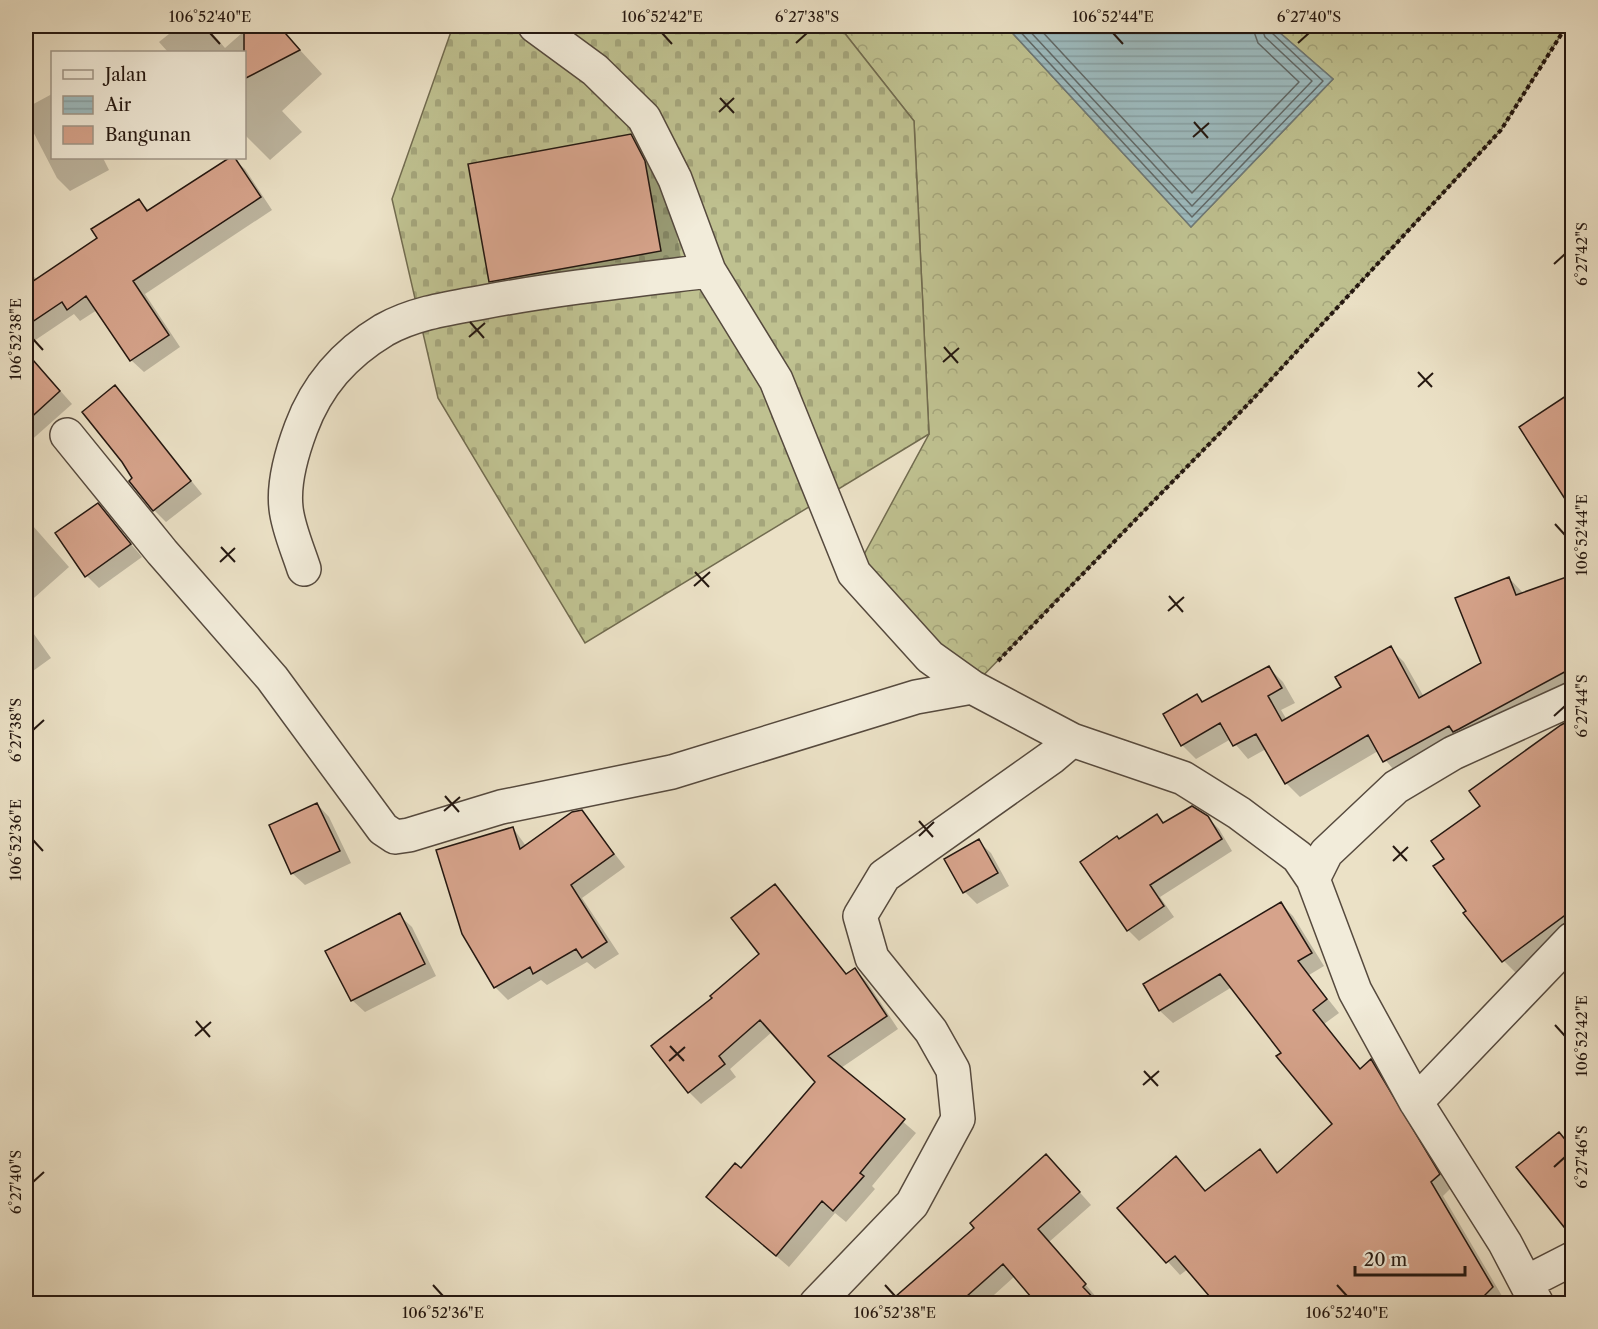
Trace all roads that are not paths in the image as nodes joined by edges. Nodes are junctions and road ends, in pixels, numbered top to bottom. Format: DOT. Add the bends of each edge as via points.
graph roads {
  1 [pos="535,26"];
  2 [pos="709,271"];
  3 [pos="67,435"];
  4 [pos="304,569"];
  5 [pos="972,687"];
  6 [pos="1572,699"];
  7 [pos="1072,740"];
  8 [pos="1313,879"];
  9 [pos="1572,939"];
  10 [pos="1416,1102"];
  11 [pos="1572,1259"];
  12 [pos="1532,1293"];
  13 [pos="816,1304"];
  1 -- 2 [label="street" via="595,70 644,118 675,179"];
  2 -- 4 [label="street" via="444,309 413,317 361,345 337,365 311,401 291,453 286,507"];
  2 -- 5 [label="street" via="776,380 854,573 930,657"];
  3 -- 5 [label="street" via="272,678 383,829 395,837 501,807 672,772 916,698"];
  5 -- 7 [label="street"];
  6 -- 8 [label="street" via="1453,753 1396,787 1326,853"];
  7 -- 8 [label="street" via="1183,778 1298,857"];
  7 -- 13 [label="street" via="884,876 860,916 872,958 931,1031 953,1070 958,1119 912,1204"];
  8 -- 10 [label="street" via="1355,991"];
  9 -- 10 [label="street"];
  10 -- 12 [label="street"];
  11 -- 12 [label="street"];
}
